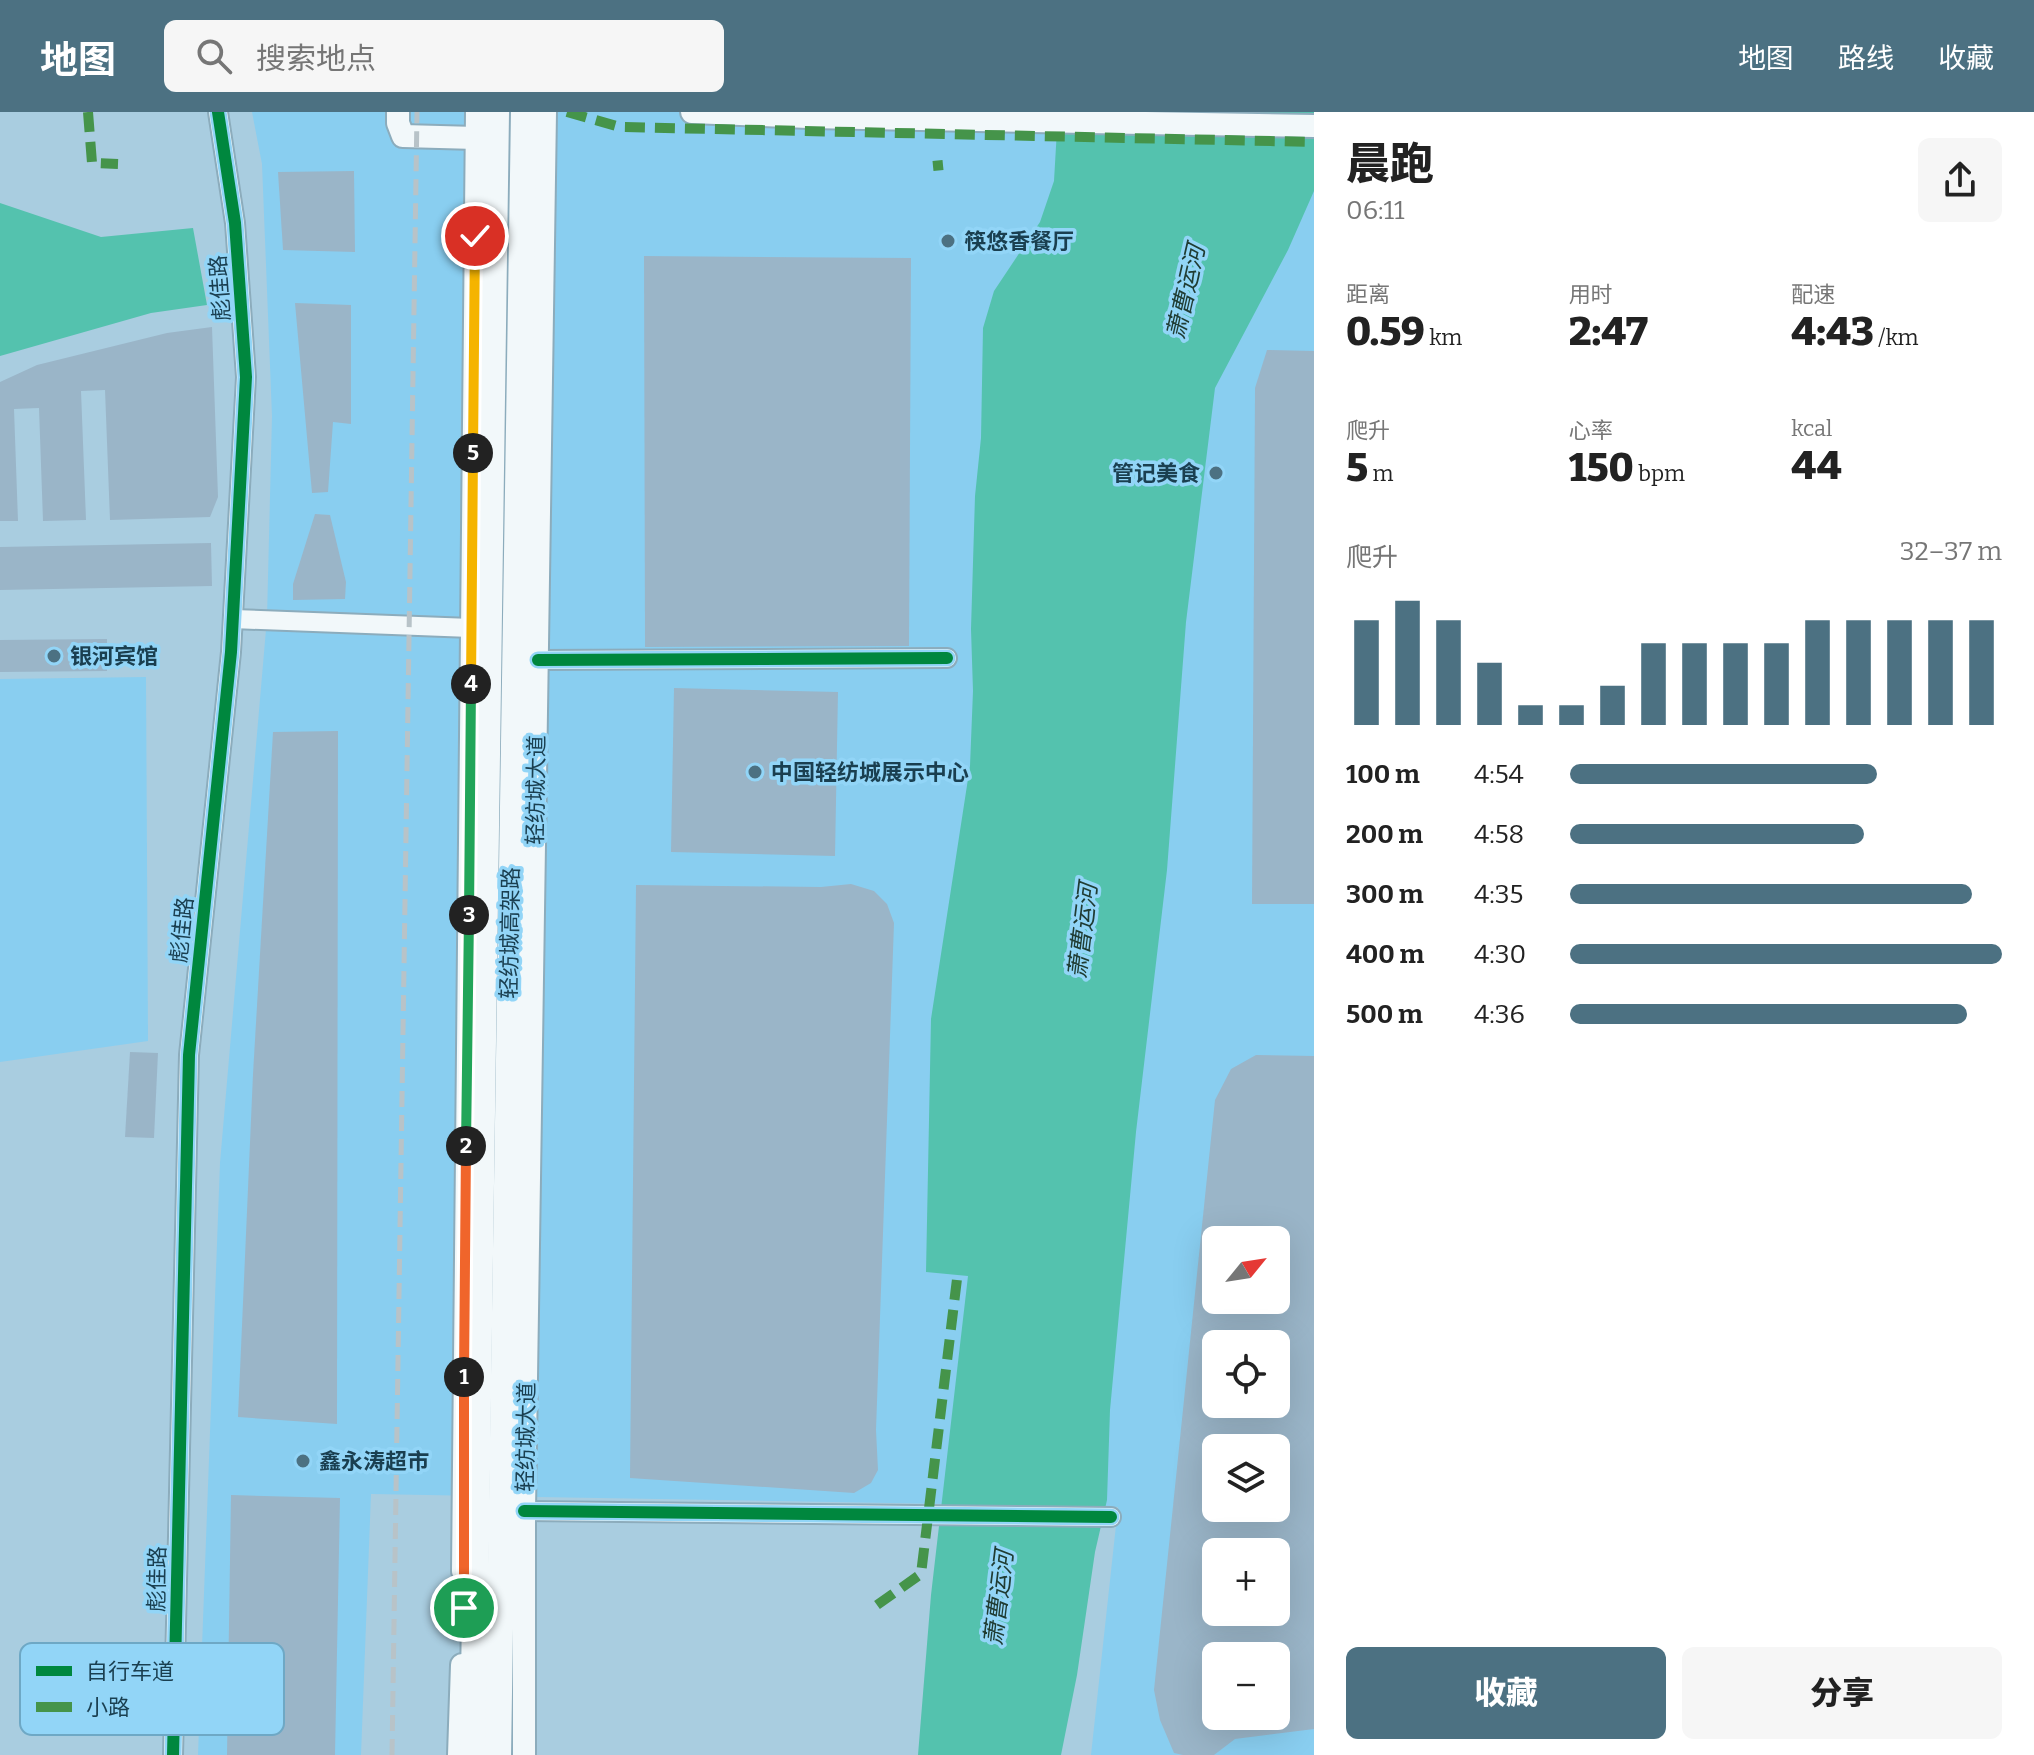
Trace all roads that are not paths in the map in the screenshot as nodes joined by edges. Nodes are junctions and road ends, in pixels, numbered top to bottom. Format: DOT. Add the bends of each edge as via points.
graph roads {
  1 [pos="218,112"];
  2 [pos="398,112"];
  3 [pos="477,112"];
  4 [pos="496,112"];
  5 [pos="524,112"];
  6 [pos="545,112"];
  7 [pos="692,112"];
  8 [pos="1314,126"];
  9 [pos="476,138"];
  10 [pos="233,619"];
  11 [pos="471,628"];
  12 [pos="947,658"];
  13 [pos="538,660"];
  14 [pos="524,1511"];
  15 [pos="1111,1517"];
  16 [pos="176,1643"];
  17 [pos="173,1735"];
  18 [pos="173,1755"];
  19 [pos="459,1755"];
  20 [pos="473,1755"];
  21 [pos="498,1755"];
  22 [pos="524,1755"];
  1 -- 10 [label="street, 彪佳路" via="235,223 246,377"];
  2 -- 9 [label="main road" via="403,136"];
  3 -- 9 [label="main road"];
  4 -- 20 [label="highway, 轻纺城高架路"];
  5 -- 21 [label="highway, 轻纺城高架路"];
  6 -- 13 [label="main road, 轻纺城大道"];
  7 -- 8 [label="main road"];
  9 -- 11 [label="main road"];
  10 -- 11 [label="street"];
  10 -- 16 [label="street, 彪佳路" via="189,1055"];
  11 -- 19 [label="main road"];
  12 -- 13 [label="street"];
  13 -- 14 [label="main road, 轻纺城大道"];
  14 -- 15 [label="street"];
  14 -- 22 [label="main road, 轻纺城大道"];
  17 -- 18 [label="street, 彪佳路"];
}
